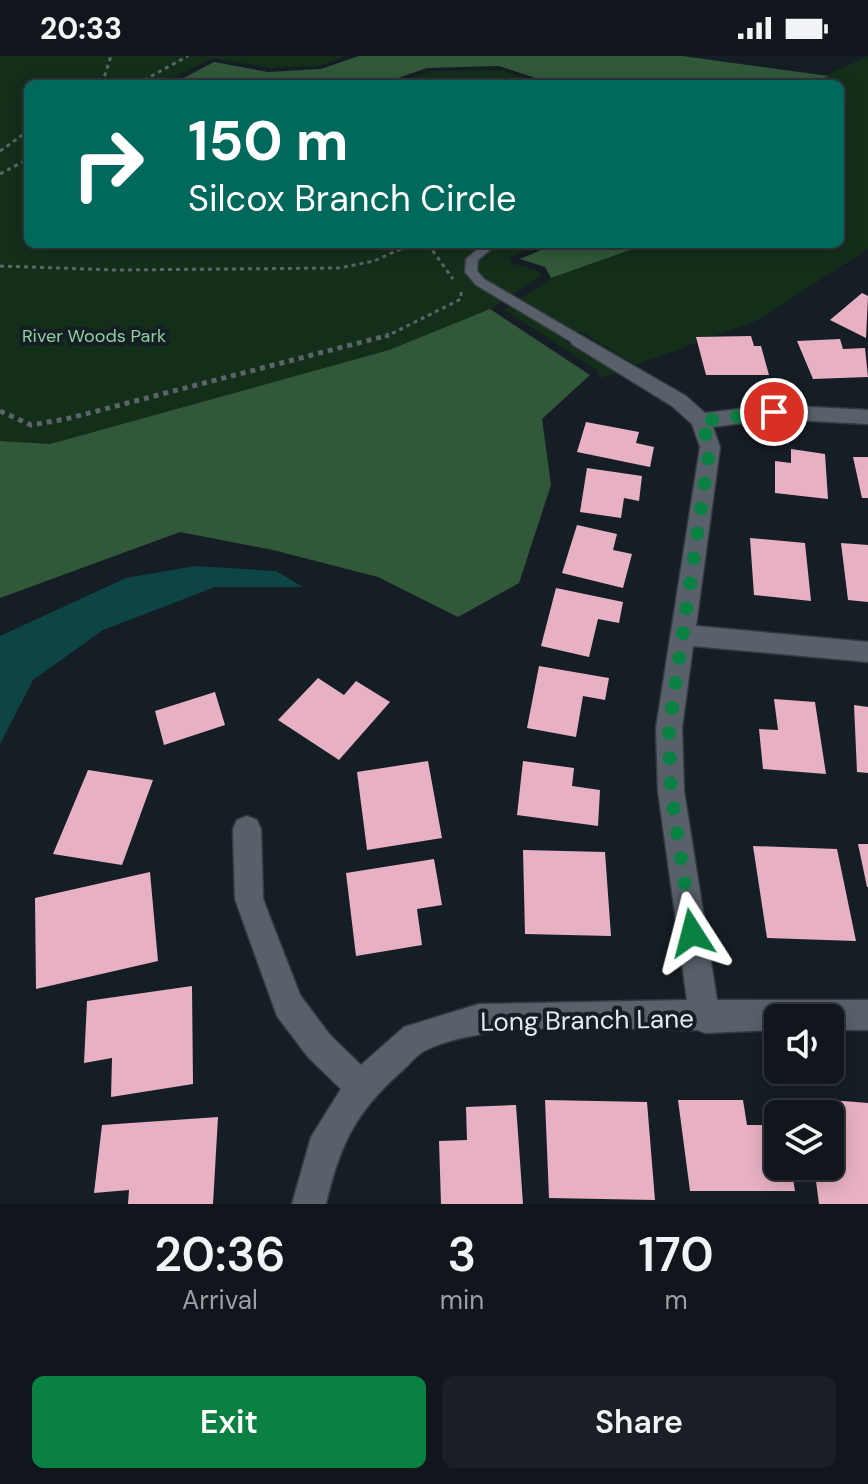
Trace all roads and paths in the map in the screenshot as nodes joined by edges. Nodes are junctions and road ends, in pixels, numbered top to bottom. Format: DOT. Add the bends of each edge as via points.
graph roads {
  1 [pos="111,56"];
  2 [pos="188,56"];
  3 [pos="103,80"];
  4 [pos="144,80"];
  5 [pos="24,134"];
  6 [pos="0,151"];
  7 [pos="24,161"];
  8 [pos="0,174"];
  9 [pos="431,248"];
  10 [pos="486,248"];
  11 [pos="398,249"];
  12 [pos="0,266"];
  13 [pos="580,341"];
  14 [pos="0,411"];
  15 [pos="868,417"];
  16 [pos="701,421"];
  17 [pos="684,635"];
  18 [pos="868,652"];
  19 [pos="247,829"];
  20 [pos="868,1015"];
  21 [pos="705,1018"];
  22 [pos="361,1086"];
  23 [pos="309,1204"];
  1 -- 3 [label="path"];
  2 -- 4 [label="path"];
  5 -- 6 [label="path"];
  7 -- 8 [label="path"];
  9 -- 14 [label="path" via="463,292 461,299 383,338 66,419 31,425"];
  10 -- 13 [label="lane" via="472,259 471,272 480,282"];
  11 -- 12 [label="path" via="374,261 339,268"];
  13 -- 16 [label="street" via="679,401"];
  15 -- 16 [label="street" via="774,412"];
  16 -- 17 [label="street" via="710,447"];
  17 -- 18 [label="street"];
  17 -- 21 [label="street" via="669,728 671,791"];
  19 -- 22 [label="street" via="249,899 288,1005 319,1046"];
  20 -- 21 [label="street, Long Branch Lane"];
  21 -- 22 [label="street, Long Branch Lane" via="479,1019 415,1038"];
  22 -- 23 [label="street, Long Branch Lane" via="323,1149"];
}
